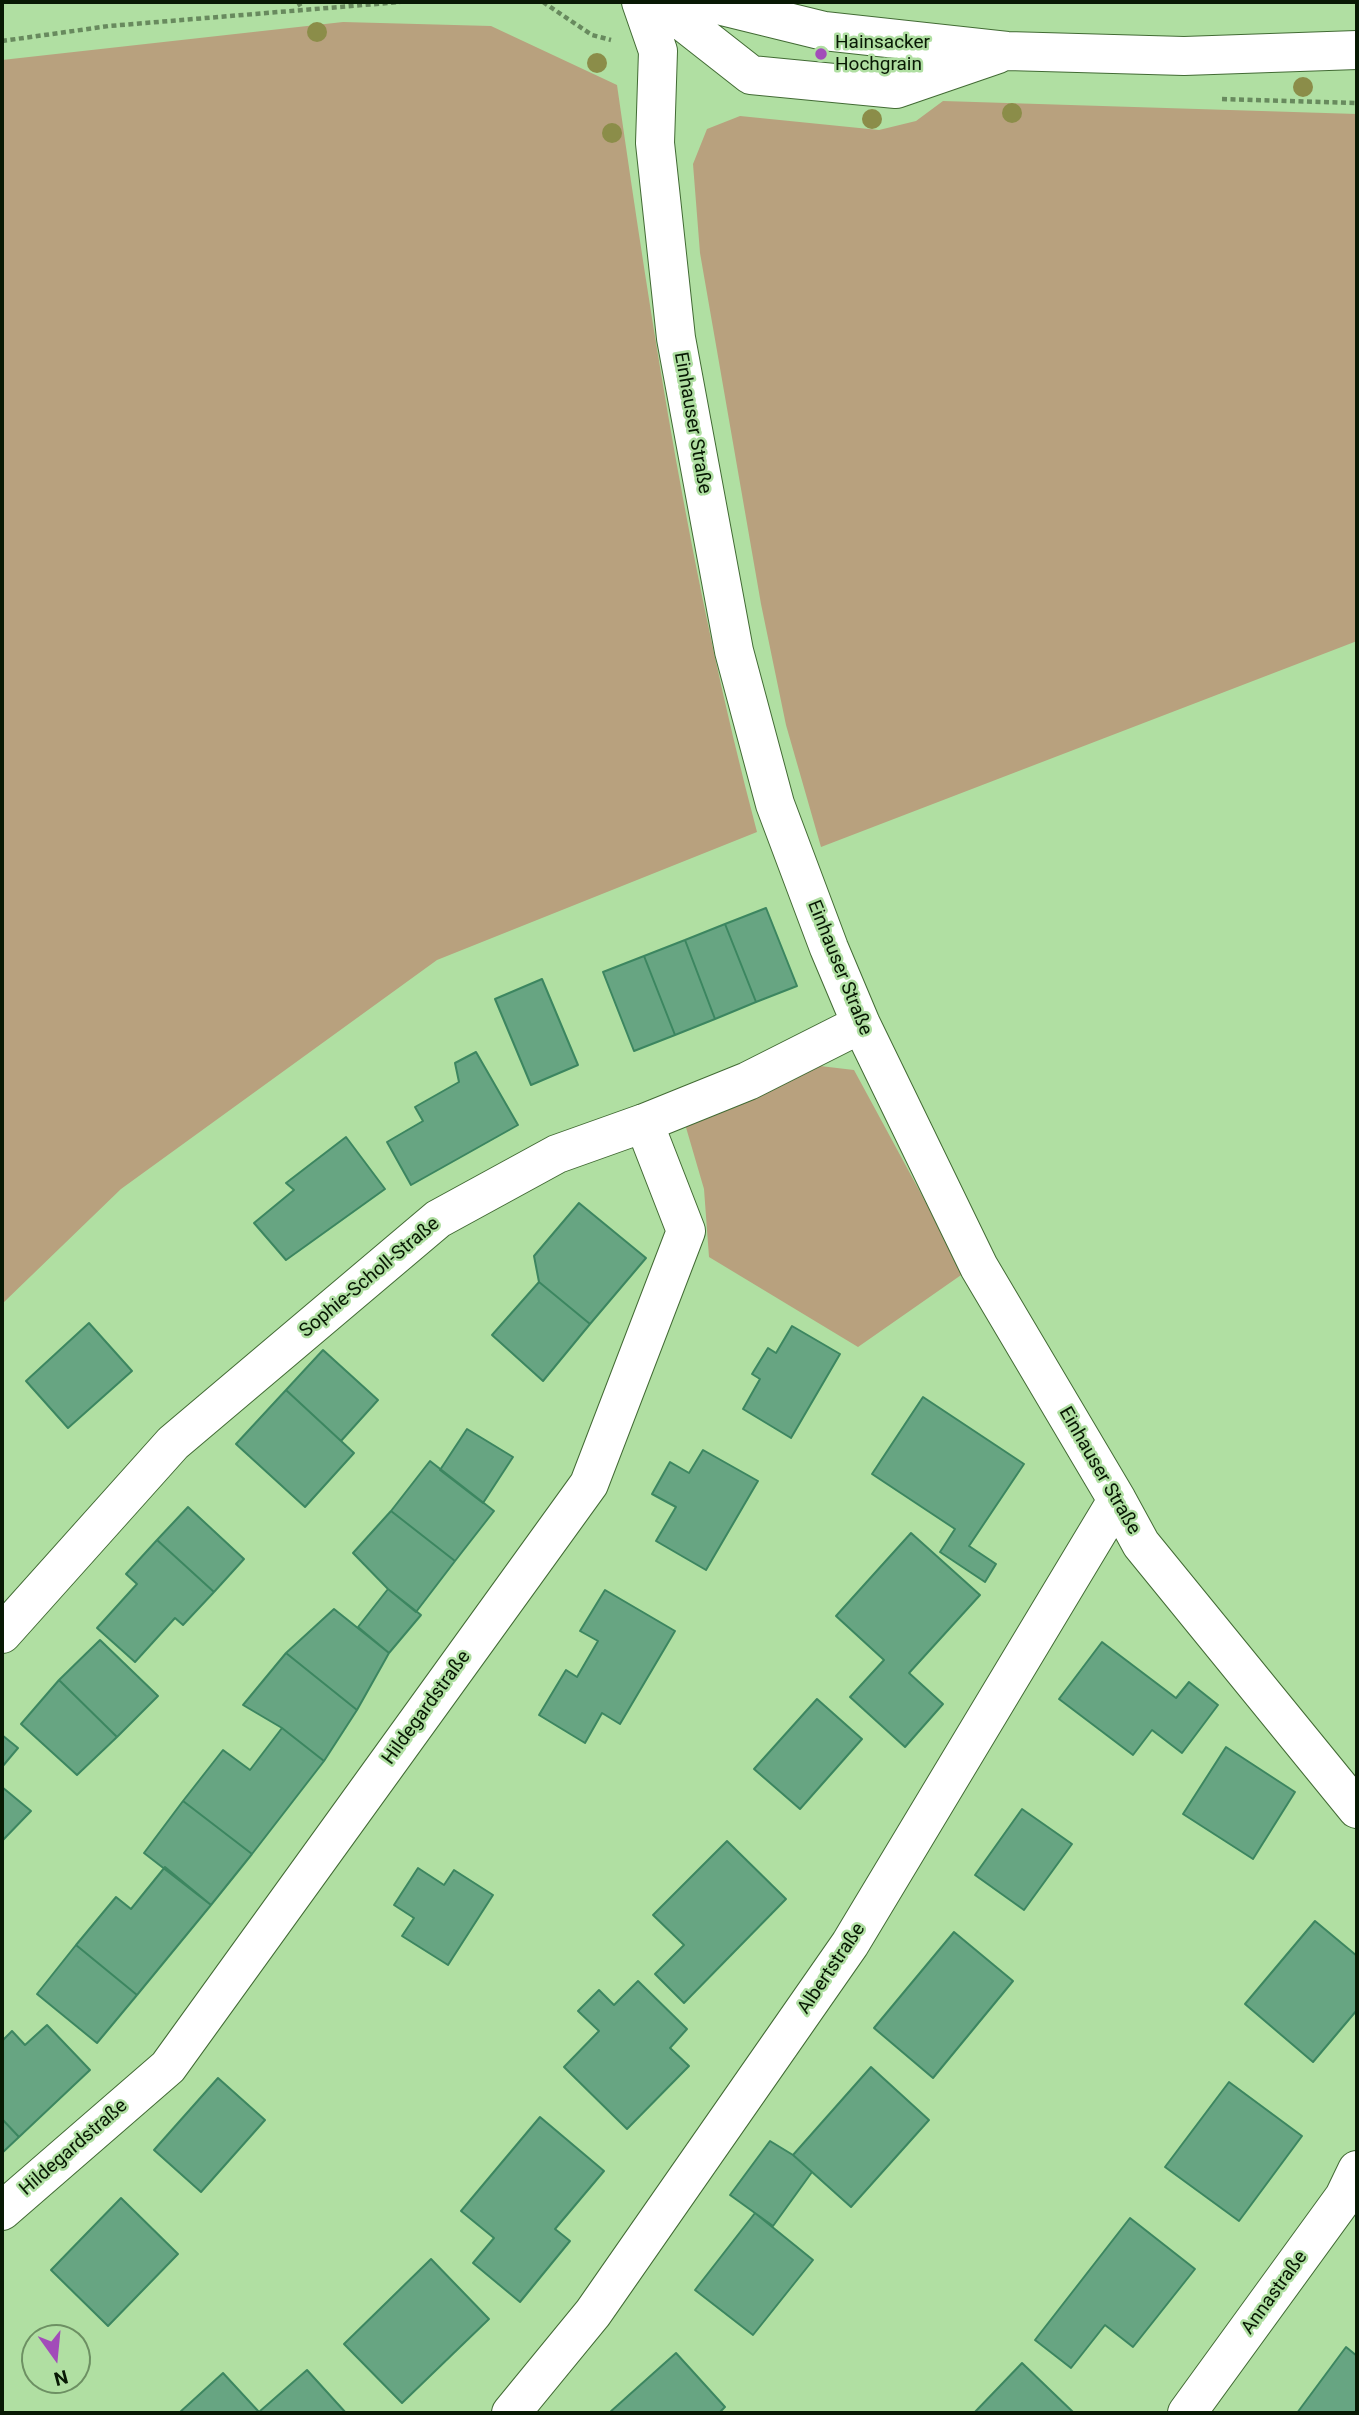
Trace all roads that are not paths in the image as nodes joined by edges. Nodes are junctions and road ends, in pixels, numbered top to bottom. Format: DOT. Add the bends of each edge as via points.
graph roads {
  1 [pos="641,2"];
  2 [pos="658,2"];
  3 [pos="706,2"];
  4 [pos="1357,50"];
  5 [pos="1007,51"];
  6 [pos="861,1024"];
  7 [pos="644,1123"];
  8 [pos="1117,1500"];
  9 [pos="2,1634"];
  10 [pos="1357,1809"];
  11 [pos="1357,2169"];
  12 [pos="2,2211"];
  13 [pos="511,2413"];
  14 [pos="1187,2413"];
  1 -- 6 [label="street, Einhauser Straße" via="658,51 655,143 676,338 734,651 775,804"];
  2 -- 5 [label="street" via="751,75 896,89"];
  3 -- 5 [label="street" via="824,31"];
  4 -- 5 [label="street" via="1184,56"];
  6 -- 7 [label="street, Sophie-Scholl-Straße" via="748,1081"];
  6 -- 8 [label="street, Einhauser Straße" via="979,1267"];
  7 -- 9 [label="street, Sophie-Scholl-Straße" via="557,1154 438,1219 173,1443"];
  7 -- 12 [label="street, Hildegardstraße" via="687,1231 589,1484 168,2067"];
  8 -- 10 [label="street, Einhauser Straße" via="1141,1544"];
  8 -- 13 [label="street, Albertstraße" via="850,1944 593,2313"];
  11 -- 14 [label="street, Annastraße" via="1344,2197"];
}
